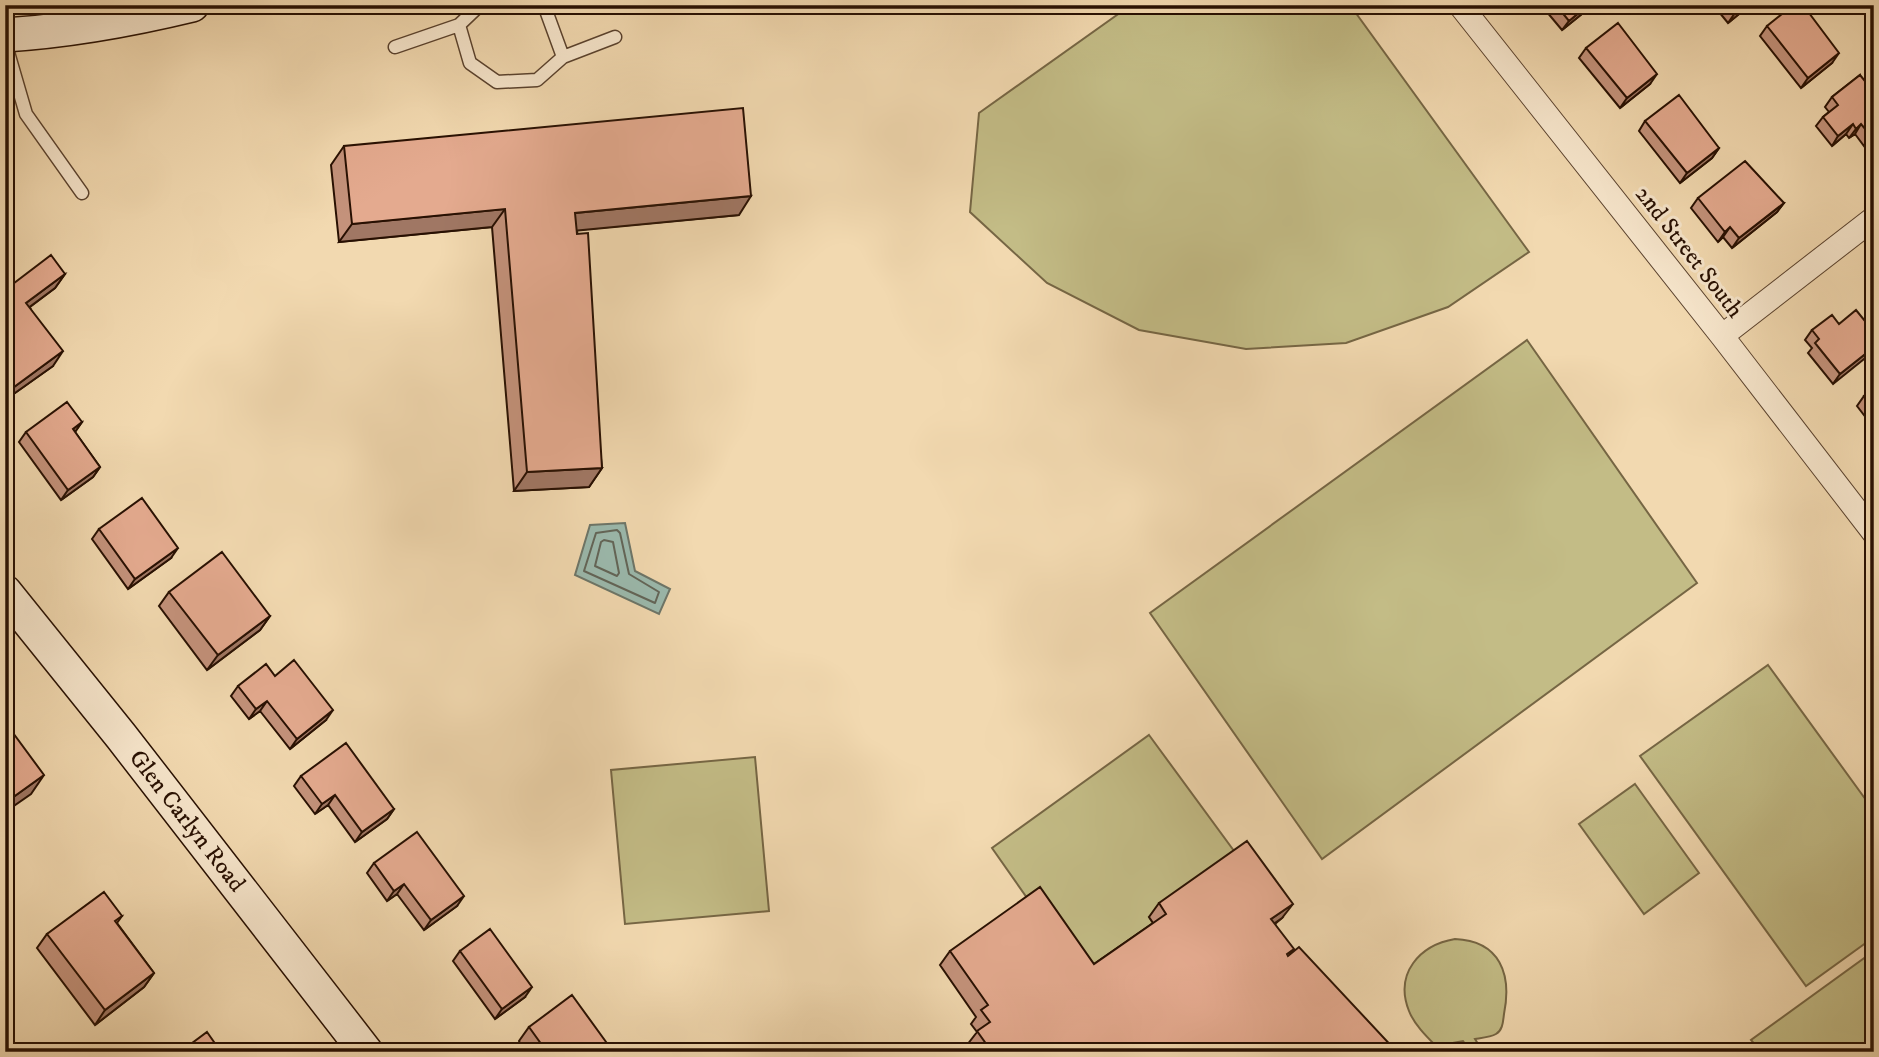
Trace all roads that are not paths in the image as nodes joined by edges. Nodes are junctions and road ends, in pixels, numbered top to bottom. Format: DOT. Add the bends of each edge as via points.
graph roads {
  1 [pos="192,5"];
  2 [pos="480,5"];
  3 [pos="544,5"];
  4 [pos="1460,5"];
  5 [pos="459,25"];
  6 [pos="5,35"];
  7 [pos="614,37"];
  8 [pos="5,42"];
  9 [pos="395,47"];
  10 [pos="563,57"];
  11 [pos="82,193"];
  12 [pos="1874,218"];
  13 [pos="1722,337"];
  14 [pos="1874,533"];
  15 [pos="5,592"];
  16 [pos="366,1052"];
  1 -- 6 [label="street" via="142,18"];
  2 -- 5 [label="lane"];
  3 -- 10 [label="lane"];
  4 -- 13 [label="street, 2nd Street South"];
  5 -- 9 [label="lane"];
  5 -- 10 [label="lane" via="470,63 497,82 537,80"];
  7 -- 10 [label="lane"];
  8 -- 11 [label="lane" via="26,114"];
  12 -- 13 [label="street"];
  13 -- 14 [label="street, 2nd Street South"];
  15 -- 16 [label="street, Glen Carlyn Road"];
}
